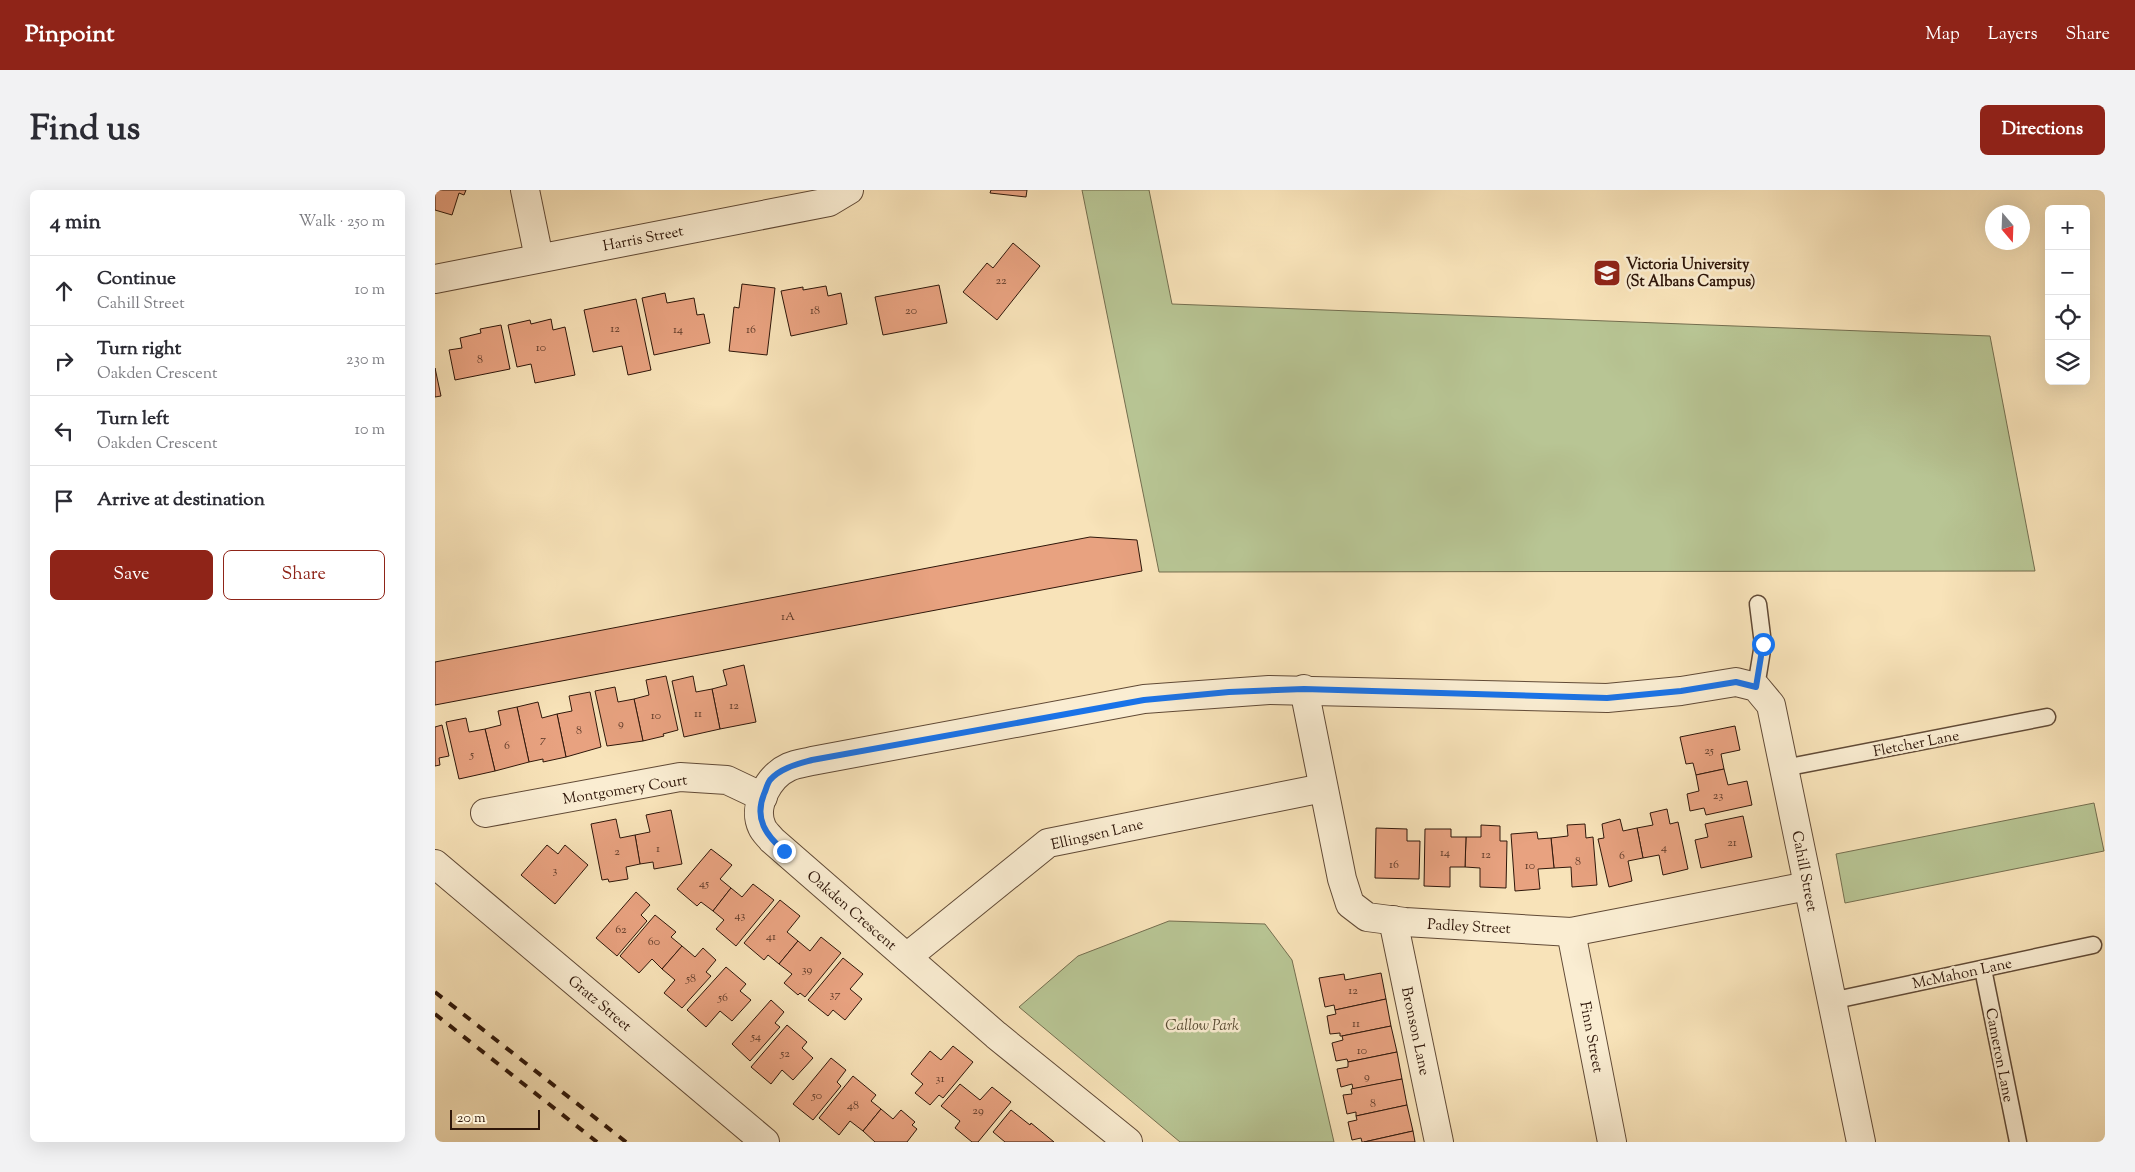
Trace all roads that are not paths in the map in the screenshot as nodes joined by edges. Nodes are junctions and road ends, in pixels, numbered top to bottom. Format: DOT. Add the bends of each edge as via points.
graph roads {
  1 [pos="525,190"];
  2 [pos="849,190"];
  3 [pos="539,258"];
  4 [pos="435,279"];
  5 [pos="1758,604"];
  6 [pos="1756,687"];
  7 [pos="1304,689"];
  8 [pos="2047,717"];
  9 [pos="1784,768"];
  10 [pos="1323,788"];
  11 [pos="763,798"];
  12 [pos="485,813"];
  13 [pos="435,864"];
  14 [pos="1808,886"];
  15 [pos="1393,920"];
  16 [pos="1571,932"];
  17 [pos="2093,945"];
  18 [pos="907,957"];
  19 [pos="1983,968"];
  20 [pos="1831,1001"];
  21 [pos="765,1142"];
  22 [pos="1128,1142"];
  23 [pos="1439,1142"];
  24 [pos="1612,1142"];
  25 [pos="1861,1142"];
  26 [pos="2018,1142"];
  1 -- 3 [label="street"];
  2 -- 3 [label="street, Harris Street" via="829,202"];
  3 -- 4 [label="street, Harris Street"];
  5 -- 6 [label="lane" via="1763,644"];
  6 -- 7 [label="street, Oakden Crescent" via="1736,682 1607,698"];
  6 -- 9 [label="street, Cahill Street" via="1771,705"];
  7 -- 10 [label="street, Padley Street"];
  7 -- 11 [label="street, Oakden Crescent" via="1144,700 812,760 788,767 770,780"];
  8 -- 9 [label="lane, Fletcher Lane"];
  9 -- 14 [label="street, Cahill Street"];
  10 -- 15 [label="street, Padley Street" via="1350,904 1367,916"];
  10 -- 18 [label="street, Ellingsen Lane" via="1048,843"];
  11 -- 12 [label="street, Montgomery Court" via="727,780 680,777"];
  11 -- 18 [label="street, Oakden Crescent" via="761,826 772,840"];
  13 -- 21 [label="street, Gratz Street"];
  14 -- 16 [label="street, Padley Street"];
  14 -- 20 [label="street, Cahill Street"];
  15 -- 16 [label="street, Padley Street"];
  15 -- 23 [label="street, Bronson Lane"];
  16 -- 24 [label="street, Finn Street"];
  17 -- 19 [label="lane, McMahon Lane"];
  18 -- 22 [label="street, Oakden Crescent"];
  19 -- 20 [label="lane, McMahon Lane"];
  19 -- 26 [label="lane, Cameron Lane"];
  20 -- 25 [label="street, Cahill Street"];
}
